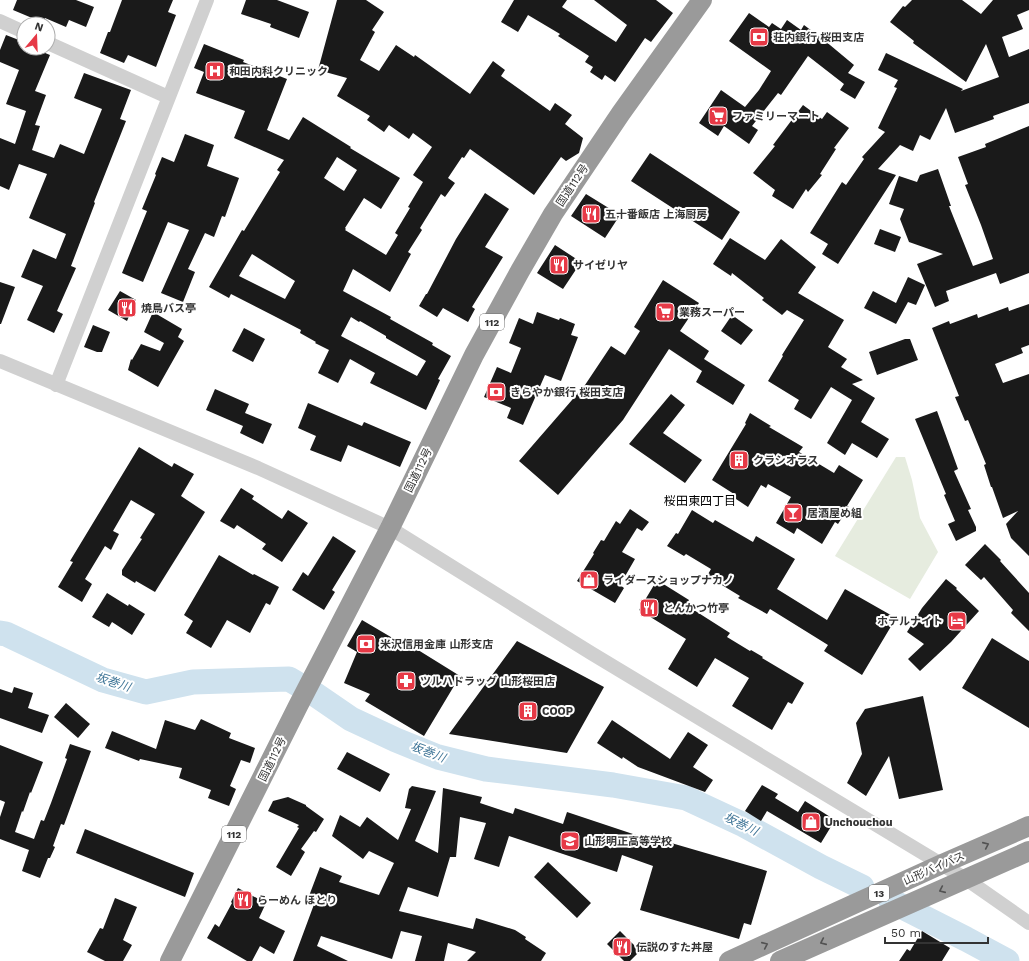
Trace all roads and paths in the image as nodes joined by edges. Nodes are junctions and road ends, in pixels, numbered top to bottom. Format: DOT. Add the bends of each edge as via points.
graph roads {
  1 [pos="207,0"];
  2 [pos="702,0"];
  3 [pos="0,22"];
  4 [pos="16,29"];
  5 [pos="56,47"];
  6 [pos="168,97"];
  7 [pos="0,361"];
  8 [pos="56,385"];
  9 [pos="390,528"];
  10 [pos="1029,826"];
  11 [pos="1029,851"];
  12 [pos="942,864"];
  13 [pos="966,879"];
  14 [pos="1029,923"];
  15 [pos="170,961"];
  16 [pos="730,961"];
  17 [pos="780,961"];
  1 -- 6 [label="street"];
  2 -- 9 [label="highway, 国道112号 / 112" via="620,113 553,214 474,355"];
  3 -- 4 [label="street"];
  5 -- 6 [label="street"];
  6 -- 8 [label="street"];
  7 -- 8 [label="street"];
  8 -- 9 [label="street" via="258,468"];
  9 -- 12 [label="street" via="591,653"];
  9 -- 15 [label="highway, 国道112号 / 112"];
  12 -- 10 [label="highway, 山形バイパス / 13, one-way"];
  11 -- 13 [label="highway, 山形バイパス / 13"];
  12 -- 13 [label="street"];
  16 -- 12 [label="highway, 山形バイパス / 13, one-way"];
  13 -- 14 [label="street"];
  13 -- 17 [label="highway, 山形バイパス / 13, one-way"];
}
